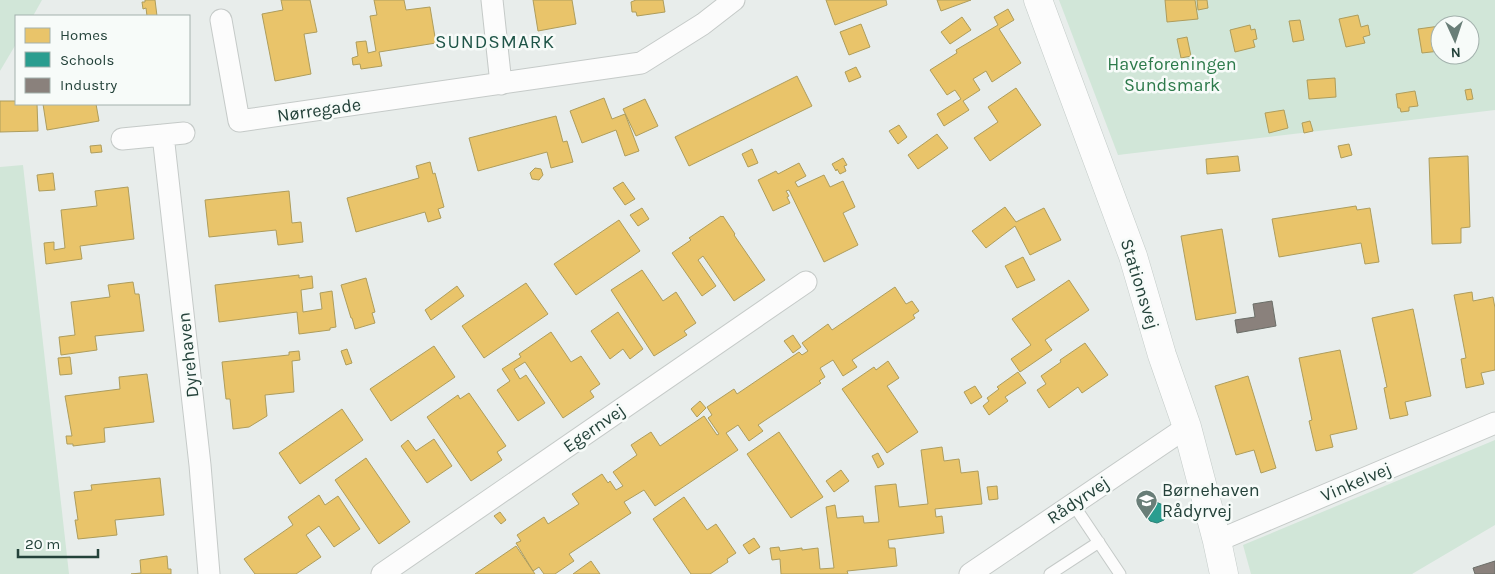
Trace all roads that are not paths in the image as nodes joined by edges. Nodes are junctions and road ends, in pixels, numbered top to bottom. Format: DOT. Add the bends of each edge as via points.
graph roads {
  1 [pos="492,0"];
  2 [pos="734,0"];
  3 [pos="1038,0"];
  4 [pos="221,20"];
  5 [pos="500,84"];
  6 [pos="184,133"];
  7 [pos="163,136"];
  8 [pos="122,139"];
  9 [pos="806,282"];
  10 [pos="1495,423"];
  11 [pos="1187,426"];
  12 [pos="1073,504"];
  13 [pos="1217,541"];
  14 [pos="1099,542"];
  15 [pos="209,574"];
  16 [pos="382,574"];
  17 [pos="970,574"];
  18 [pos="1050,574"];
  19 [pos="1120,574"];
  20 [pos="1224,574"];
  1 -- 5 [label="street"];
  2 -- 5 [label="street, Nørregade" via="641,63"];
  3 -- 11 [label="street, Stationsvej" via="1133,256"];
  4 -- 5 [label="street, Nørregade" via="239,121"];
  6 -- 7 [label="street"];
  7 -- 8 [label="street"];
  7 -- 15 [label="street, Dyrehaven"];
  9 -- 16 [label="street, Egernvej"];
  10 -- 13 [label="street, Vinkelvej"];
  11 -- 12 [label="street, Rådyrvej"];
  11 -- 13 [label="street, Stationsvej"];
  12 -- 14 [label="lane"];
  12 -- 17 [label="street, Rådyrvej"];
  13 -- 20 [label="street, Stationsvej"];
  14 -- 18 [label="lane"];
  14 -- 19 [label="lane"];
}
